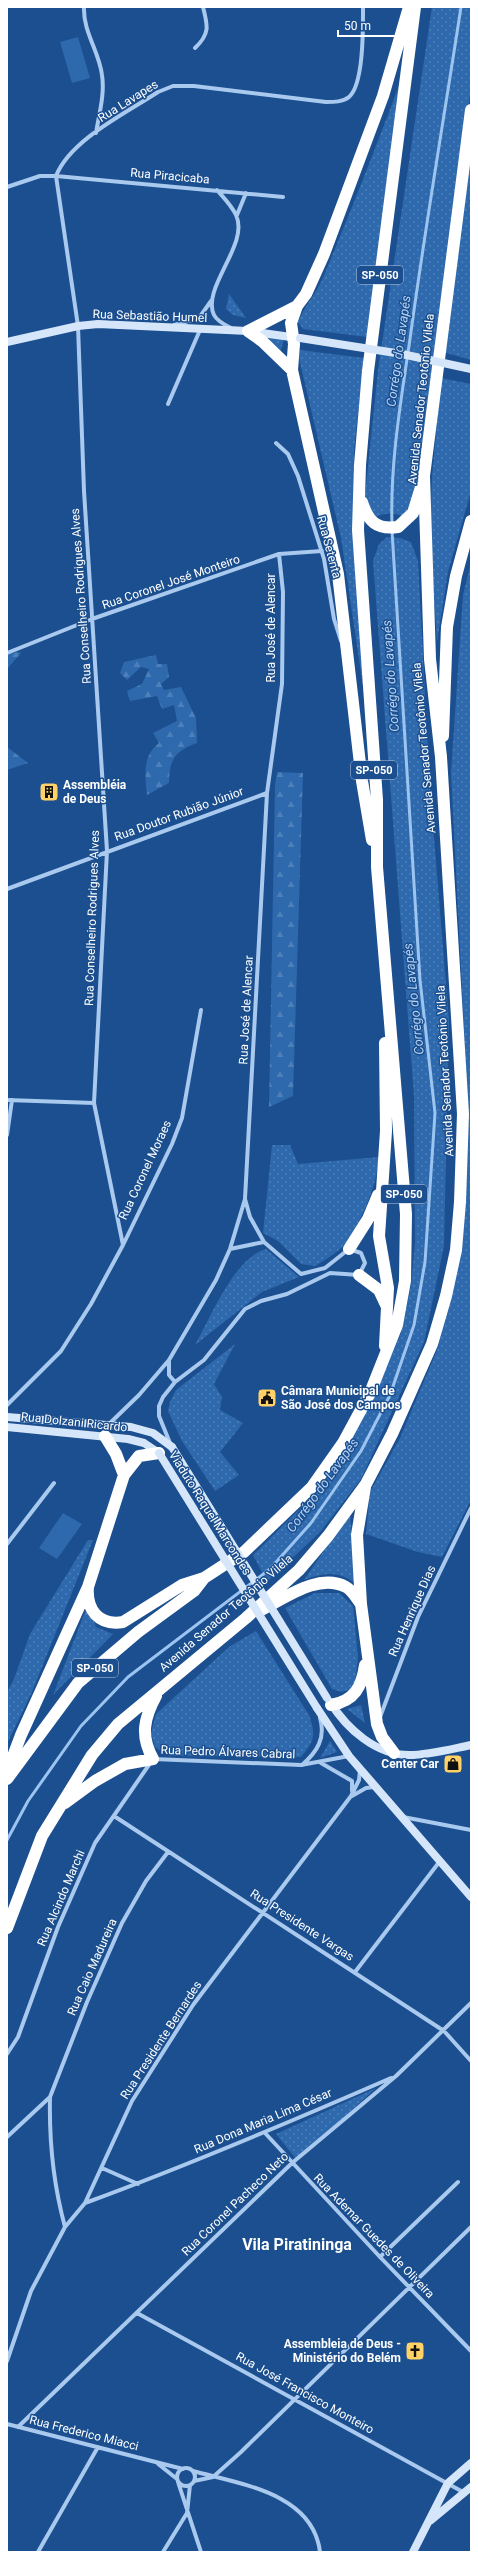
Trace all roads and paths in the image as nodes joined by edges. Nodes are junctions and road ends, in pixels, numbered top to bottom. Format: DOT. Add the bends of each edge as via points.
graph roads {
  1 [pos="84,7"];
  2 [pos="203,7"];
  3 [pos="363,7"];
  4 [pos="408,7"];
  5 [pos="416,7"];
  6 [pos="195,48"];
  7 [pos="471,110"];
  8 [pos="96,133"];
  9 [pos="56,176"];
  10 [pos="7,187"];
  11 [pos="217,190"];
  12 [pos="246,193"];
  13 [pos="283,197"];
  14 [pos="237,216"];
  15 [pos="211,300"];
  16 [pos="297,306"];
  17 [pos="78,326"];
  18 [pos="164,327"];
  19 [pos="200,330"];
  20 [pos="235,331"];
  21 [pos="248,331"];
  22 [pos="296,338"];
  23 [pos="7,342"];
  24 [pos="471,368"];
  25 [pos="292,370"];
  26 [pos="168,404"];
  27 [pos="276,443"];
  28 [pos="424,476"];
  29 [pos="359,494"];
  30 [pos="471,521"];
  31 [pos="322,551"];
  32 [pos="279,554"];
  33 [pos="92,619"];
  34 [pos="7,653"];
  35 [pos="350,662"];
  36 [pos="441,757"];
  37 [pos="267,793"];
  38 [pos="107,851"];
  39 [pos="377,867"];
  40 [pos="7,889"];
  41 [pos="201,1010"];
  42 [pos="390,1024"];
  43 [pos="9,1100"];
  44 [pos="94,1103"];
  45 [pos="7,1135"];
  46 [pos="384,1177"];
  47 [pos="245,1199"];
  48 [pos="264,1242"];
  49 [pos="124,1245"];
  50 [pos="230,1249"];
  51 [pos="349,1249"];
  52 [pos="360,1275"];
  53 [pos="387,1307"];
  54 [pos="169,1360"];
  55 [pos="384,1362"];
  56 [pos="175,1382"];
  57 [pos="7,1405"];
  58 [pos="7,1417"];
  59 [pos="7,1427"];
  60 [pos="106,1430"];
  61 [pos="172,1447"];
  62 [pos="159,1453"];
  63 [pos="124,1475"];
  64 [pos="54,1483"];
  65 [pos="366,1484"];
  66 [pos="471,1508"];
  67 [pos="7,1544"];
  68 [pos="204,1578"];
  69 [pos="88,1587"];
  70 [pos="361,1604"];
  71 [pos="246,1618"];
  72 [pos="367,1650"];
  73 [pos="160,1690"];
  74 [pos="329,1701"];
  75 [pos="317,1708"];
  76 [pos="377,1724"];
  77 [pos="471,1745"];
  78 [pos="394,1753"];
  79 [pos="349,1756"];
  80 [pos="153,1759"];
  81 [pos="321,1763"];
  82 [pos="301,1765"];
  83 [pos="360,1768"];
  84 [pos="7,1772"];
  85 [pos="7,1779"];
  86 [pos="377,1787"];
  87 [pos="351,1796"];
  88 [pos="59,1808"];
  89 [pos="114,1816"];
  90 [pos="403,1817"];
  91 [pos="471,1830"];
  92 [pos="168,1852"];
  93 [pos="440,1861"];
  94 [pos="471,1897"];
  95 [pos="263,1911"];
  96 [pos="7,1928"];
  97 [pos="355,1972"];
  98 [pos="471,2003"];
  99 [pos="444,2031"];
  100 [pos="7,2054"];
  101 [pos="471,2061"];
  102 [pos="396,2076"];
  103 [pos="50,2097"];
  104 [pos="266,2133"];
  105 [pos="7,2137"];
  106 [pos="292,2163"];
  107 [pos="102,2168"];
  108 [pos="458,2182"];
  109 [pos="138,2184"];
  110 [pos="85,2203"];
  111 [pos="65,2226"];
  112 [pos="471,2227"];
  113 [pos="380,2257"];
  114 [pos="409,2287"];
  115 [pos="137,2313"];
  116 [pos="471,2350"];
  117 [pos="7,2361"];
  118 [pos="295,2399"];
  119 [pos="7,2424"];
  120 [pos="18,2426"];
  121 [pos="98,2447"];
  122 [pos="155,2462"];
  123 [pos="471,2463"];
  124 [pos="183,2469"];
  125 [pos="193,2472"];
  126 [pos="214,2477"];
  127 [pos="178,2481"];
  128 [pos="194,2481"];
  129 [pos="448,2483"];
  130 [pos="190,2485"];
  131 [pos="471,2488"];
  132 [pos="463,2492"];
  133 [pos="187,2513"];
  134 [pos="426,2524"];
  135 [pos="40,2551"];
  136 [pos="163,2552"];
  137 [pos="201,2552"];
  138 [pos="320,2552"];
  139 [pos="413,2552"];
  1 -- 8 [label="street" via="84,22 102,74 103,90"];
  2 -- 6 [label="street" via="207,25 206,36"];
  3 -- 8 [label="street, Rua Lavapes" via="356,86 348,98 342,101 326,102 181,85 158,92"];
  4 -- 16 [label="highway" via="383,96 324,254 306,294"];
  5 -- 29 [label="highway, SP-050" via="368,371"];
  7 -- 28 [label="highway, Avenida Senador Teotônio Vilela"];
  8 -- 9 [label="street, Rua Lavapes" via="68,156"];
  9 -- 10 [label="street, Rua Piracicaba" via="40,176"];
  9 -- 11 [label="street, Rua Piracicaba"];
  9 -- 17 [label="street, Rua Conselheiro Rodrigues Alves"];
  11 -- 12 [label="street, Rua Piracicaba"];
  11 -- 14 [label="street"];
  12 -- 13 [label="street, Rua Piracicaba"];
  12 -- 14 [label="street"];
  14 -- 15 [label="street" via="238,226 234,244"];
  15 -- 18 [label="street" via="199,318"];
  15 -- 20 [label="street" via="215,317"];
  16 -- 21 [label="highway"];
  16 -- 22 [label="highway" via="291,323"];
  17 -- 18 [label="main road, Rua Sebastião Humel" via="98,324"];
  17 -- 23 [label="main road, Rua Sebastião Humel"];
  17 -- 33 [label="street, Rua Conselheiro Rodrigues Alves"];
  18 -- 19 [label="main road, Rua Sebastião Humel"];
  19 -- 20 [label="main road, Rua Sebastião Humel"];
  19 -- 26 [label="street"];
  20 -- 21 [label="main road, Rua Sebastião Humel"];
  21 -- 22 [label="main road, Rua Sebastião Humel"];
  21 -- 25 [label="highway"];
  22 -- 24 [label="main road, Rua Sebastião Humel, bridge" via="402,354"];
  22 -- 25 [label="highway"];
  25 -- 35 [label="highway" via="333,545"];
  27 -- 31 [label="street, Rua Setenta" via="294,462"];
  28 -- 29 [label="highway" via="413,513 402,524 393,527 376,526 368,519"];
  28 -- 36 [label="highway, Avenida Senador Teotônio Vilela" via="430,659"];
  29 -- 39 [label="highway, SP-050" via="359,544 377,800"];
  30 -- 36 [label="highway" via="456,576 447,627 445,718"];
  31 -- 32 [label="street, Rua Coronel José Monteiro"];
  31 -- 35 [label="street, Rua Setenta" via="336,626"];
  32 -- 33 [label="street, Rua Coronel José Monteiro"];
  32 -- 37 [label="street, Rua José de Alencar" via="283,592 283,676"];
  33 -- 34 [label="street, Rua Coronel José Monteiro"];
  33 -- 38 [label="street, Rua Conselheiro Rodrigues Alves"];
  35 -- 39 [label="highway" via="362,781"];
  36 -- 65 [label="highway, Avenida Senador Teotônio Vilela" via="463,1114 463,1157 456,1250 432,1344 392,1434"];
  37 -- 38 [label="street, Rua Doutor Rubião Júnior"];
  37 -- 47 [label="street, Rua José de Alencar"];
  38 -- 40 [label="street, Rua Doutor Rubião Júnior"];
  38 -- 44 [label="street, Rua Conselheiro Rodrigues Alves"];
  39 -- 42 [label="highway, SP-050"];
  41 -- 49 [label="street, Rua Coronel Moraes" via="182,1118"];
  42 -- 46 [label="highway" via="384,1051"];
  42 -- 55 [label="highway, SP-050" via="406,1214 405,1281 397,1326"];
  43 -- 44 [label="street"];
  43 -- 45 [label="street"];
  44 -- 49 [label="street, Rua Conselheiro Rodrigues Alves"];
  46 -- 51 [label="highway" via="368,1219"];
  46 -- 53 [label="highway" via="379,1236 388,1288"];
  47 -- 48 [label="street" via="250,1217"];
  47 -- 50 [label="street, Rua José de Alencar"];
  48 -- 50 [label="street"];
  48 -- 51 [label="street" via="301,1274 325,1268"];
  49 -- 57 [label="street" via="61,1351"];
  50 -- 54 [label="street, Rua José de Alencar" via="216,1280"];
  51 -- 52 [label="street" via="363,1256 364,1266"];
  52 -- 53 [label="highway" via="379,1290"];
  52 -- 56 [label="street" via="330,1272 287,1294 245,1308 204,1360"];
  53 -- 55 [label="highway"];
  54 -- 56 [label="street" via="170,1375"];
  54 -- 60 [label="street, Rua José de Alencar"];
  55 -- 68 [label="highway, SP-050" via="343,1443 312,1487 244,1552"];
  56 -- 61 [label="street" via="163,1397 159,1411"];
  58 -- 60 [label="main road"];
  59 -- 60 [label="main road, Rua Dolzani Ricardo"];
  60 -- 61 [label="main road" via="143,1429"];
  60 -- 62 [label="main road, Rua Dolzani Ricardo" via="140,1442"];
  60 -- 63 [label="highway"];
  61 -- 74 [label="main road, Viaduto Raquel Marcondes, bridge"];
  62 -- 63 [label="highway" via="140,1456"];
  62 -- 75 [label="main road, Viaduto Raquel Marcondes, bridge"];
  63 -- 69 [label="highway"];
  64 -- 67 [label="street"];
  65 -- 70 [label="highway" via="357,1535"];
  65 -- 71 [label="highway, Avenida Senador Teotônio Vilela" via="299,1570"];
  66 -- 76 [label="street, Rua Henrique Dias" via="418,1617"];
  68 -- 69 [label="highway" via="190,1582 115,1623 105,1622 95,1615 88,1600"];
  68 -- 85 [label="highway, SP-050" via="194,1591 138,1632 78,1683"];
  69 -- 84 [label="highway"];
  70 -- 71 [label="highway" via="347,1588 325,1582 306,1587"];
  70 -- 72 [label="highway"];
  71 -- 73 [label="highway, Avenida Senador Teotônio Vilela"];
  72 -- 74 [label="highway" via="363,1681 356,1693 348,1700"];
  72 -- 76 [label="highway"];
  73 -- 80 [label="highway" via="146,1713 144,1731 146,1746"];
  73 -- 88 [label="highway, Avenida Senador Teotônio Vilela" via="118,1724 92,1755"];
  74 -- 78 [label="main road, Viaduto Raquel Marcondes" via="348,1725 367,1742"];
  75 -- 79 [label="main road, Viaduto Raquel Marcondes"];
  75 -- 82 [label="street" via="323,1728 320,1744 314,1754"];
  76 -- 78 [label="highway" via="382,1737"];
  77 -- 78 [label="main road, Viaduto Raquel Marcondes" via="410,1755"];
  79 -- 81 [label="street, Rua Pedro Álvares Cabral"];
  79 -- 83 [label="main road, Viaduto Raquel Marcondes"];
  80 -- 82 [label="street, Rua Pedro Álvares Cabral"];
  80 -- 88 [label="highway" via="125,1764 95,1781"];
  80 -- 89 [label="street, Rua Alcindo Marchi"];
  81 -- 82 [label="street, Rua Pedro Álvares Cabral"];
  81 -- 87 [label="street" via="352,1781"];
  83 -- 86 [label="main road, Viaduto Raquel Marcondes"];
  83 -- 87 [label="street" via="359,1780"];
  86 -- 87 [label="street" via="366,1788"];
  86 -- 90 [label="main road, Viaduto Raquel Marcondes"];
  87 -- 95 [label="street, Rua Presidente Bernardes"];
  88 -- 96 [label="highway, Avenida Senador Teotônio Vilela" via="42,1836"];
  89 -- 92 [label="street, Rua Presidente Vargas"];
  89 -- 100 [label="street, Rua Alcindo Marchi" via="95,1843 58,1927 18,2037"];
  90 -- 91 [label="street"];
  90 -- 93 [label="main road, Viaduto Raquel Marcondes"];
  92 -- 95 [label="street, Rua Presidente Vargas"];
  92 -- 103 [label="street, Rua Caio Madureira" via="146,1881 122,1923 87,2002"];
  93 -- 94 [label="main road, Viaduto Raquel Marcondes"];
  93 -- 97 [label="street"];
  95 -- 97 [label="street, Rua Presidente Vargas"];
  95 -- 107 [label="street, Rua Presidente Bernardes" via="193,2005 132,2101"];
  97 -- 99 [label="street, Rua Presidente Vargas"];
  98 -- 99 [label="street, Rua Coronel Pacheco Neto"];
  99 -- 101 [label="street, Rua Presidente Vargas"];
  99 -- 102 [label="street, Rua Coronel Pacheco Neto"];
  102 -- 104 [label="street, Rua Dona Maria Lima César"];
  102 -- 106 [label="street, Rua Coronel Pacheco Neto"];
  103 -- 105 [label="street, Rua Caio Madureira"];
  103 -- 111 [label="street, Rua Caio Madureira" via="54,2185"];
  104 -- 106 [label="street, Rua Ademar Guedes de Oliveira"];
  104 -- 109 [label="street, Rua Dona Maria Lima César"];
  106 -- 113 [label="street, Rua Ademar Guedes de Oliveira"];
  106 -- 115 [label="street, Rua Coronel Pacheco Neto"];
  107 -- 109 [label="street"];
  107 -- 110 [label="street, Rua Presidente Bernardes"];
  108 -- 113 [label="street"];
  109 -- 110 [label="street, Rua Dona Maria Lima César"];
  110 -- 111 [label="street, Rua Presidente Bernardes"];
  111 -- 117 [label="street, Rua Presidente Bernardes" via="31,2291"];
  112 -- 114 [label="street"];
  113 -- 114 [label="street, Rua Ademar Guedes de Oliveira"];
  114 -- 116 [label="street, Rua Ademar Guedes de Oliveira"];
  114 -- 118 [label="street"];
  115 -- 118 [label="street, Rua José Francisco Monteiro"];
  115 -- 120 [label="street, Rua Coronel Pacheco Neto"];
  118 -- 126 [label="street"];
  118 -- 129 [label="street, Rua José Francisco Monteiro"];
  119 -- 120 [label="street, Rua Frederico Miacci"];
  120 -- 121 [label="street, Rua Frederico Miacci"];
  121 -- 122 [label="street, Rua Frederico Miacci"];
  121 -- 135 [label="street"];
  122 -- 124 [label="street, Rua Frederico Miacci"];
  122 -- 127 [label="street, Rua Frederico Miacci"];
  123 -- 129 [label="main road"];
  124 -- 125 [label="street"];
  124 -- 127 [label="street" via="178,2474"];
  125 -- 126 [label="street"];
  125 -- 128 [label="street"];
  126 -- 128 [label="street"];
  126 -- 138 [label="street" via="276,2496 296,2507 314,2527"];
  127 -- 130 [label="street" via="185,2486"];
  127 -- 133 [label="street"];
  128 -- 130 [label="street"];
  129 -- 132 [label="street, Rua José Francisco Monteiro"];
  129 -- 134 [label="main road"];
  130 -- 133 [label="street"];
  131 -- 132 [label="main road"];
  132 -- 134 [label="main road"];
  133 -- 136 [label="street"];
  133 -- 137 [label="street"];
  134 -- 139 [label="main road"];
}
